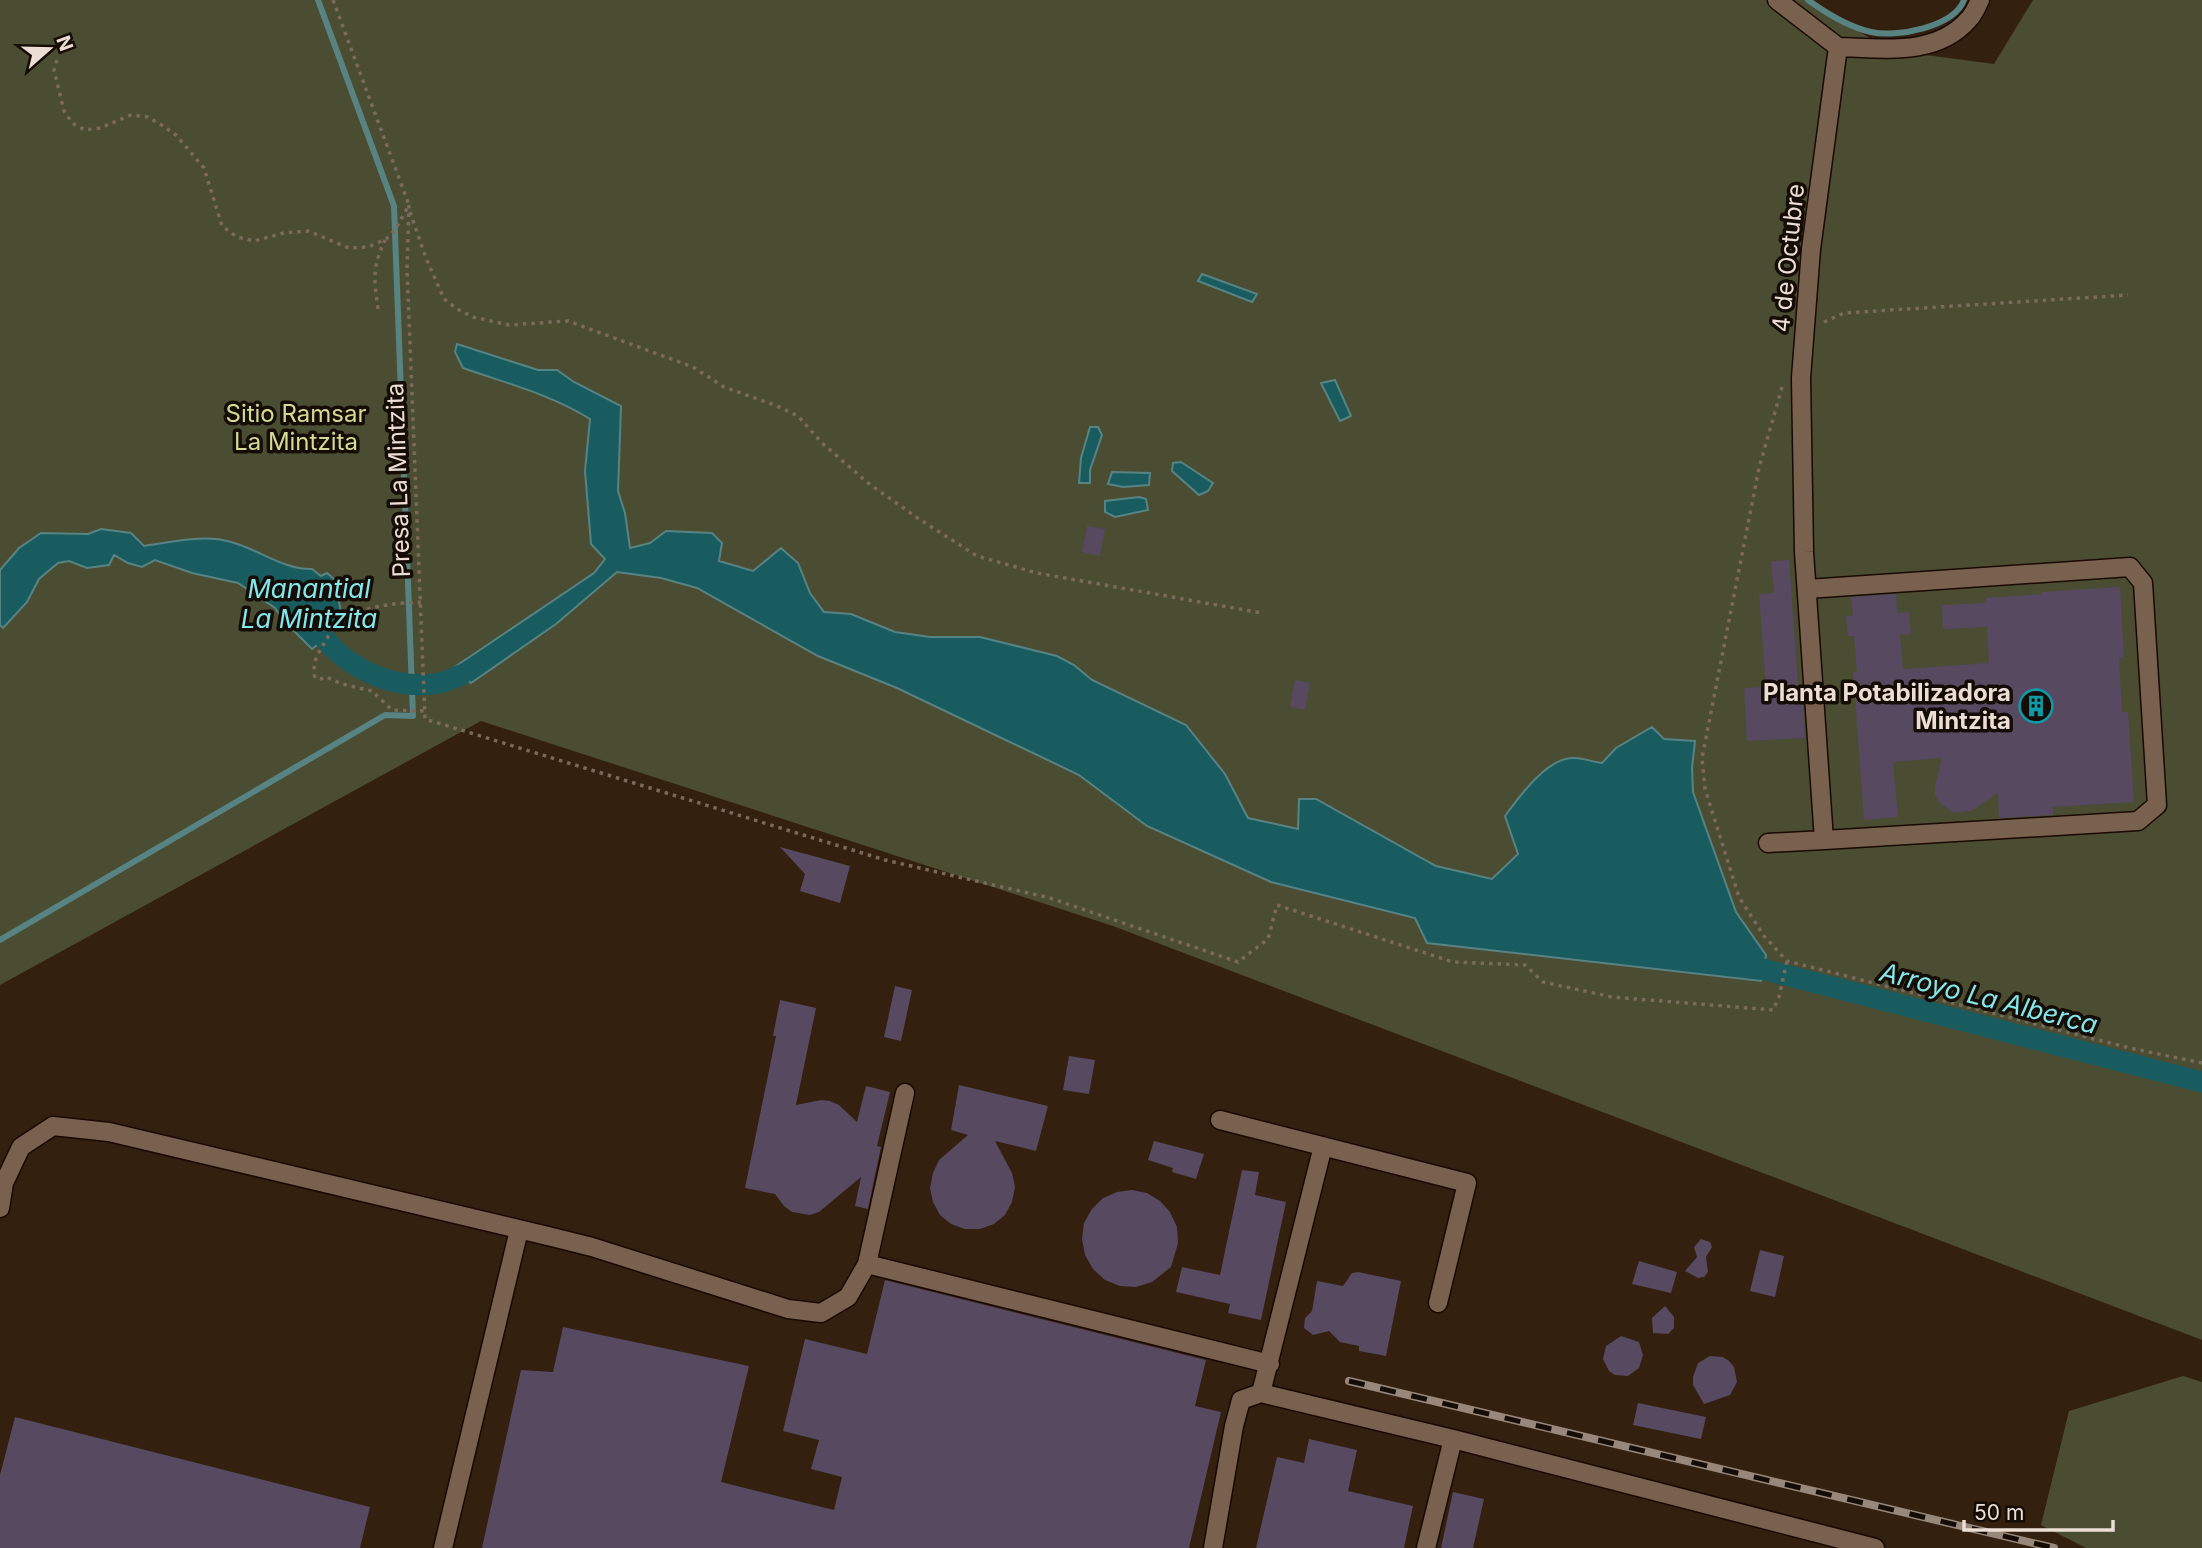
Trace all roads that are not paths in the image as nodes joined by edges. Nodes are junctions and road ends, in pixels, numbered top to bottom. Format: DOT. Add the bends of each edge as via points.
graph roads {
  1 [pos="1777,0"];
  2 [pos="1980,0"];
  3 [pos="1838,47"];
  4 [pos="1807,589"];
  5 [pos="1824,840"];
  6 [pos="1768,843"];
  7 [pos="905,1093"];
  8 [pos="1220,1120"];
  9 [pos="1323,1146"];
  10 [pos="0,1208"];
  11 [pos="519,1230"];
  12 [pos="867,1264"];
  13 [pos="1438,1303"];
  14 [pos="1270,1364"];
  15 [pos="1261,1393"];
  16 [pos="1453,1439"];
  17 [pos="1808,1540"];
  18 [pos="443,1548"];
  19 [pos="1213,1548"];
  20 [pos="1426,1548"];
  21 [pos="1875,1548"];
  1 -- 3 [label="street"];
  2 -- 3 [label="street" via="1969,19 1946,37 1913,49"];
  3 -- 4 [label="street, 4 de Octubre" via="1811,250 1801,378"];
  4 -- 5 [label="street, 4 de Octubre"];
  4 -- 5 [label="street" via="2130,567 2143,583 2157,805 2138,821"];
  5 -- 6 [label="street"];
  7 -- 12 [label="street"];
  8 -- 9 [label="street"];
  9 -- 13 [label="street" via="1467,1183"];
  9 -- 14 [label="street"];
  10 -- 11 [label="street" via="5,1183 22,1147 53,1126 109,1132"];
  11 -- 12 [label="street" via="592,1247 788,1309 821,1313 848,1297"];
  11 -- 18 [label="street"];
  12 -- 14 [label="street"];
  14 -- 15 [label="street"];
  15 -- 16 [label="street"];
  15 -- 19 [label="street" via="1241,1400"];
  16 -- 17 [label="street"];
  16 -- 20 [label="street"];
  17 -- 21 [label="street"];
}
